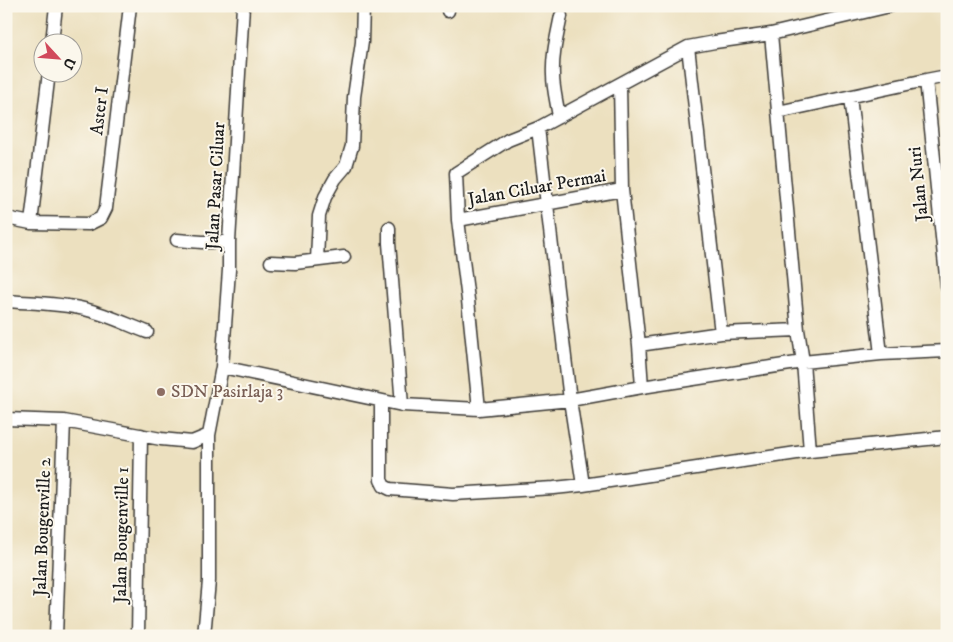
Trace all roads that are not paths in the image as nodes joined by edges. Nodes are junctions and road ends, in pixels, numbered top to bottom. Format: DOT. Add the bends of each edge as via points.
graph roads {
  1 [pos="56,6"];
  2 [pos="130,6"];
  3 [pos="243,6"];
  4 [pos="363,6"];
  5 [pos="890,6"];
  6 [pos="561,16"];
  7 [pos="53,32"];
  8 [pos="771,34"];
  9 [pos="688,48"];
  10 [pos="947,76"];
  11 [pos="926,80"];
  12 [pos="48,82"];
  13 [pos="620,85"];
  14 [pos="850,97"];
  15 [pos="778,112"];
  16 [pos="559,117"];
  17 [pos="538,128"];
  18 [pos="622,190"];
  19 [pos="546,204"];
  20 [pos="6,218"];
  21 [pos="458,220"];
  22 [pos="31,223"];
  23 [pos="389,228"];
  24 [pos="177,240"];
  25 [pos="229,242"];
  26 [pos="344,257"];
  27 [pos="317,260"];
  28 [pos="271,262"];
  29 [pos="947,286"];
  30 [pos="6,301"];
  31 [pos="798,330"];
  32 [pos="147,332"];
  33 [pos="721,333"];
  34 [pos="639,345"];
  35 [pos="947,351"];
  36 [pos="881,354"];
  37 [pos="803,362"];
  38 [pos="222,367"];
  39 [pos="642,387"];
  40 [pos="570,400"];
  41 [pos="382,401"];
  42 [pos="402,406"];
  43 [pos="479,409"];
  44 [pos="6,419"];
  45 [pos="64,420"];
  46 [pos="141,435"];
  47 [pos="209,435"];
  48 [pos="947,437"];
  49 [pos="810,451"];
  50 [pos="583,485"];
  51 [pos="56,636"];
  52 [pos="138,636"];
  53 [pos="204,636"];
  1 -- 7 [label="street"];
  2 -- 22 [label="street, Aster I" via="106,208 101,218 89,224"];
  3 -- 25 [label="street, Jalan Pasar Ciluar"];
  4 -- 27 [label="street" via="352,146 346,166 325,196 319,216"];
  5 -- 8 [label="street"];
  6 -- 16 [label="street" via="553,58"];
  8 -- 9 [label="street"];
  8 -- 15 [label="street"];
  9 -- 13 [label="street"];
  9 -- 33 [label="street"];
  10 -- 11 [label="street"];
  11 -- 14 [label="street"];
  11 -- 29 [label="street, Jalan Nuri"];
  12 -- 22 [label="street"];
  13 -- 16 [label="street"];
  13 -- 18 [label="street"];
  14 -- 15 [label="street"];
  14 -- 36 [label="street"];
  15 -- 31 [label="street"];
  16 -- 17 [label="street"];
  17 -- 19 [label="street"];
  17 -- 21 [label="street" via="508,140 456,174"];
  18 -- 19 [label="street, Jalan Ciluar Permai"];
  18 -- 34 [label="street"];
  19 -- 21 [label="street, Jalan Ciluar Permai"];
  19 -- 40 [label="street"];
  20 -- 22 [label="street"];
  21 -- 43 [label="street"];
  23 -- 42 [label="street"];
  24 -- 25 [label="street"];
  25 -- 38 [label="street, Jalan Pasar Ciluar"];
  26 -- 27 [label="street"];
  27 -- 28 [label="street"];
  30 -- 32 [label="street" via="84,309"];
  31 -- 33 [label="street"];
  31 -- 37 [label="street"];
  33 -- 34 [label="street"];
  34 -- 39 [label="street"];
  35 -- 36 [label="street"];
  36 -- 37 [label="street"];
  37 -- 39 [label="street"];
  37 -- 49 [label="street"];
  38 -- 41 [label="street"];
  38 -- 47 [label="street, Jalan Pasar Ciluar"];
  39 -- 40 [label="street"];
  40 -- 43 [label="street"];
  40 -- 50 [label="street"];
  41 -- 42 [label="street"];
  41 -- 50 [label="street" via="381,480 390,489 453,494"];
  42 -- 43 [label="street"];
  44 -- 45 [label="street"];
  45 -- 46 [label="street"];
  45 -- 51 [label="street, Jalan Bougenville 2"];
  46 -- 47 [label="street" via="192,442"];
  46 -- 52 [label="street, Jalan Bougenville 1"];
  47 -- 53 [label="street, Jalan Pasar Ciluar" via="209,580"];
  48 -- 49 [label="street"];
  49 -- 50 [label="street"];
}
